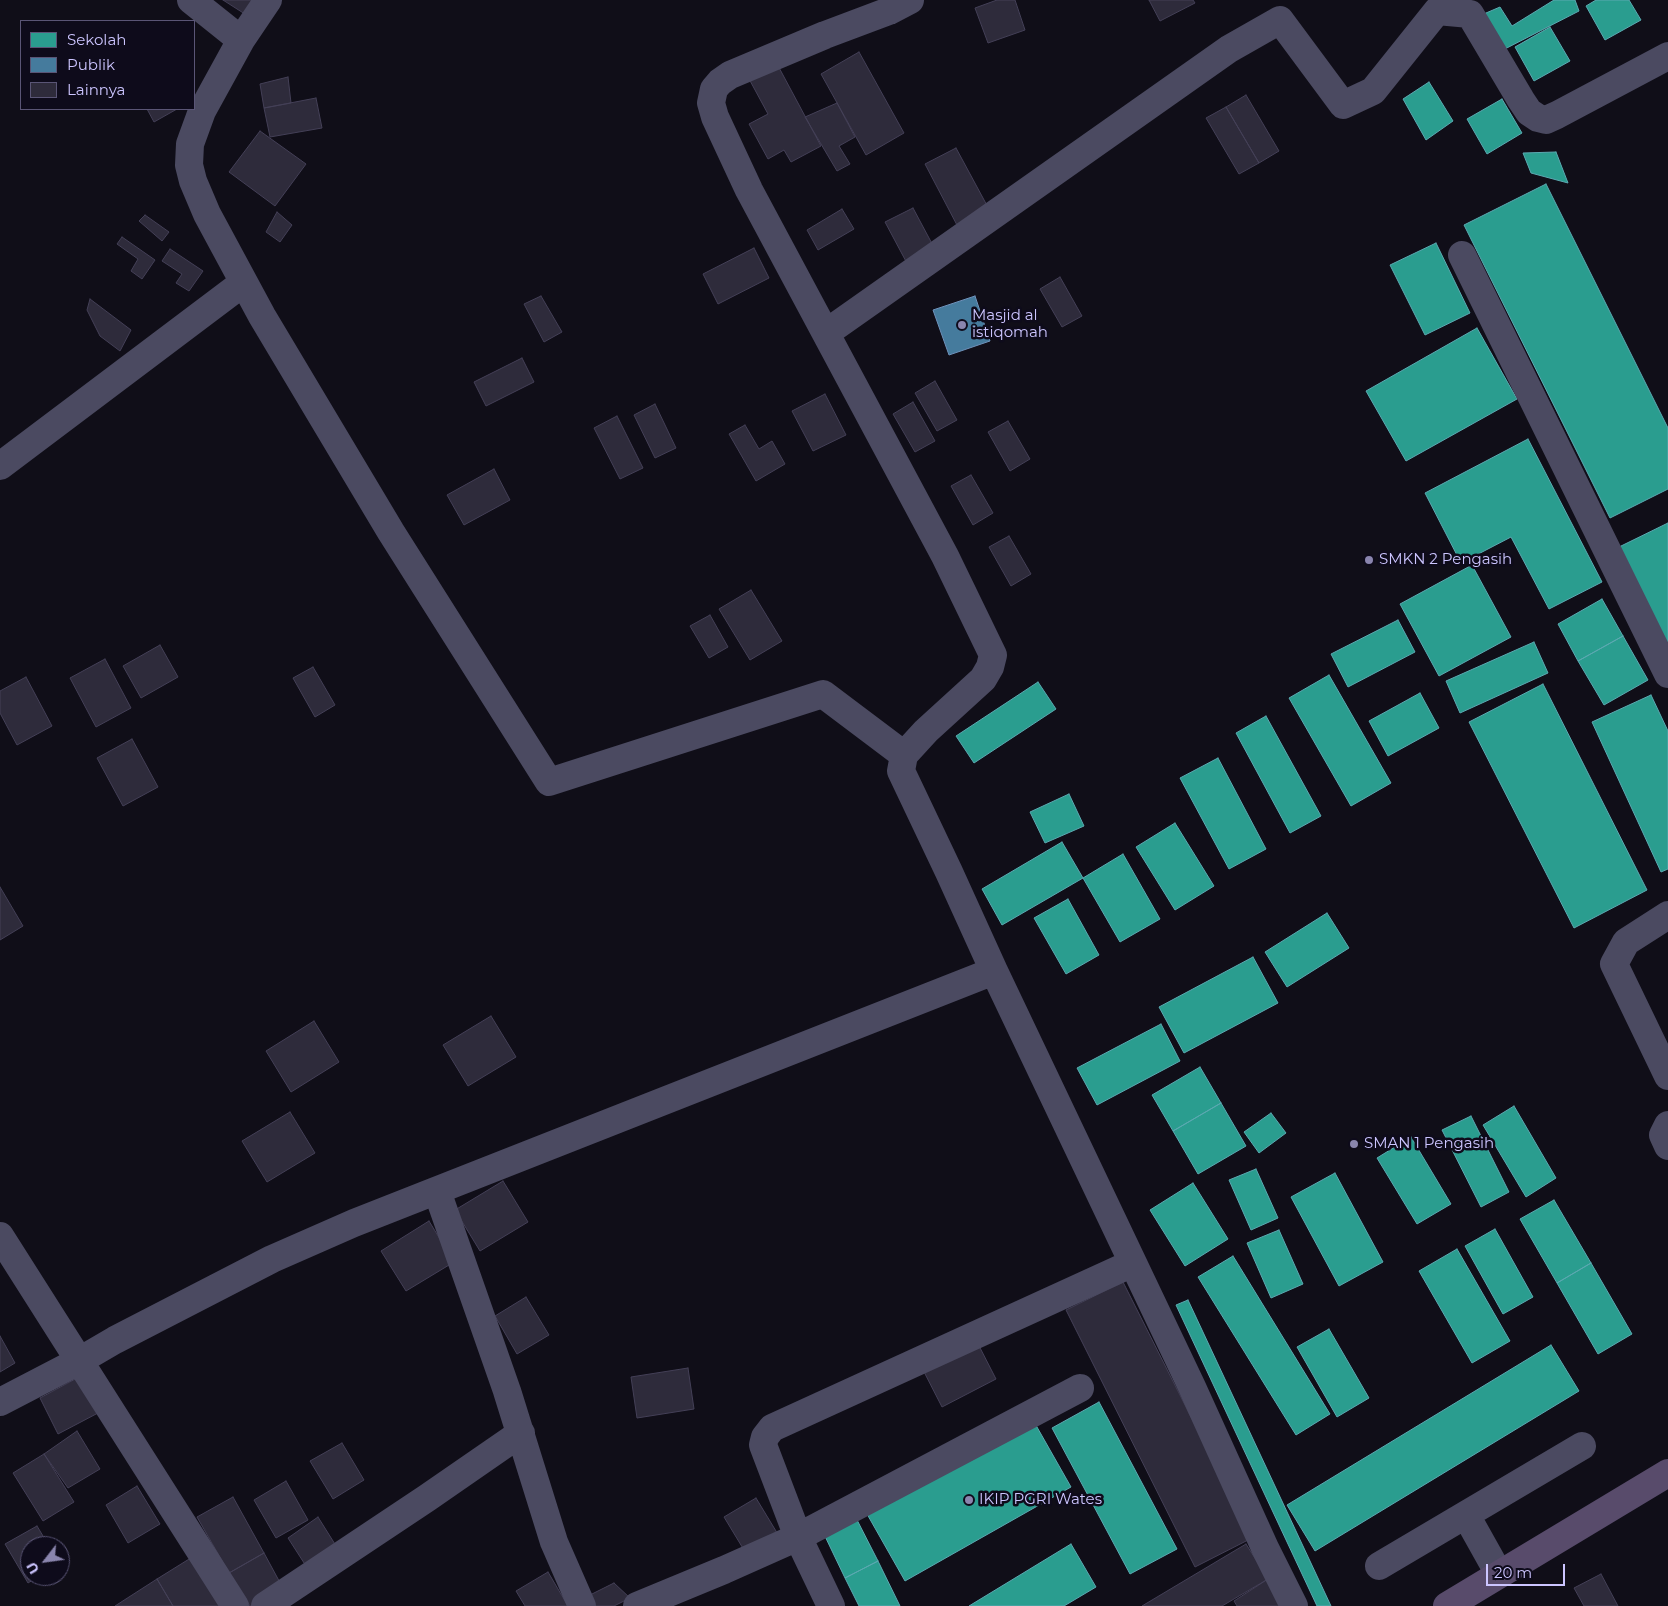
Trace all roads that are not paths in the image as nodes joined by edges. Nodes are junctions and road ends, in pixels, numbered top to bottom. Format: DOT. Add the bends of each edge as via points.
graph roads {
  1 [pos="190,0"];
  2 [pos="268,0"];
  3 [pos="910,0"];
  4 [pos="241,40"];
  5 [pos="1668,56"];
  6 [pos="1462,255"];
  7 [pos="243,283"];
  8 [pos="826,333"];
  9 [pos="0,466"];
  10 [pos="1668,674"];
  11 [pos="904,754"];
  12 [pos="1668,915"];
  13 [pos="994,971"];
  14 [pos="1668,1076"];
  15 [pos="1668,1125"];
  16 [pos="1668,1146"];
  17 [pos="437,1191"];
  18 [pos="0,1236"];
  19 [pos="1133,1263"];
  20 [pos="79,1361"];
  21 [pos="1080,1388"];
  22 [pos="0,1402"];
  23 [pos="520,1433"];
  24 [pos="1582,1446"];
  25 [pos="1668,1473"];
  26 [pos="1466,1514"];
  27 [pos="798,1537"];
  28 [pos="1379,1566"];
  29 [pos="1499,1574"];
  30 [pos="235,1606"];
  31 [pos="265,1606"];
  32 [pos="582,1606"];
  33 [pos="637,1606"];
  34 [pos="831,1606"];
  35 [pos="1294,1606"];
  36 [pos="1447,1606"];
  1 -- 4 [label="street"];
  2 -- 4 [label="street"];
  3 -- 8 [label="street" via="730,75 720,82 712,96 712,110 749,190"];
  4 -- 7 [label="street" via="202,111 190,144 189,165 207,214"];
  5 -- 8 [label="street" via="1546,120 1529,112 1470,14 1437,11 1373,91 1343,105 1280,20 1229,49"];
  6 -- 10 [label="street"];
  7 -- 9 [label="street"];
  7 -- 11 [label="street" via="391,532 549,782 823,694"];
  8 -- 11 [label="street" via="945,556 993,655 983,679"];
  11 -- 13 [label="street" via="901,770"];
  12 -- 14 [label="street" via="1626,942 1614,964"];
  13 -- 17 [label="street"];
  13 -- 19 [label="street"];
  15 -- 16 [label="street" via="1663,1134"];
  17 -- 20 [label="street" via="272,1260"];
  17 -- 23 [label="street"];
  18 -- 20 [label="street"];
  19 -- 27 [label="street" via="772,1428 763,1445"];
  19 -- 35 [label="street"];
  20 -- 22 [label="street"];
  20 -- 30 [label="street"];
  21 -- 27 [label="street"];
  23 -- 31 [label="street"];
  23 -- 32 [label="street" via="551,1532"];
  24 -- 26 [label="street"];
  25 -- 29 [label="main road"];
  26 -- 28 [label="street"];
  26 -- 29 [label="street"];
  27 -- 33 [label="street"];
  27 -- 34 [label="street"];
  29 -- 36 [label="main road"];
}
